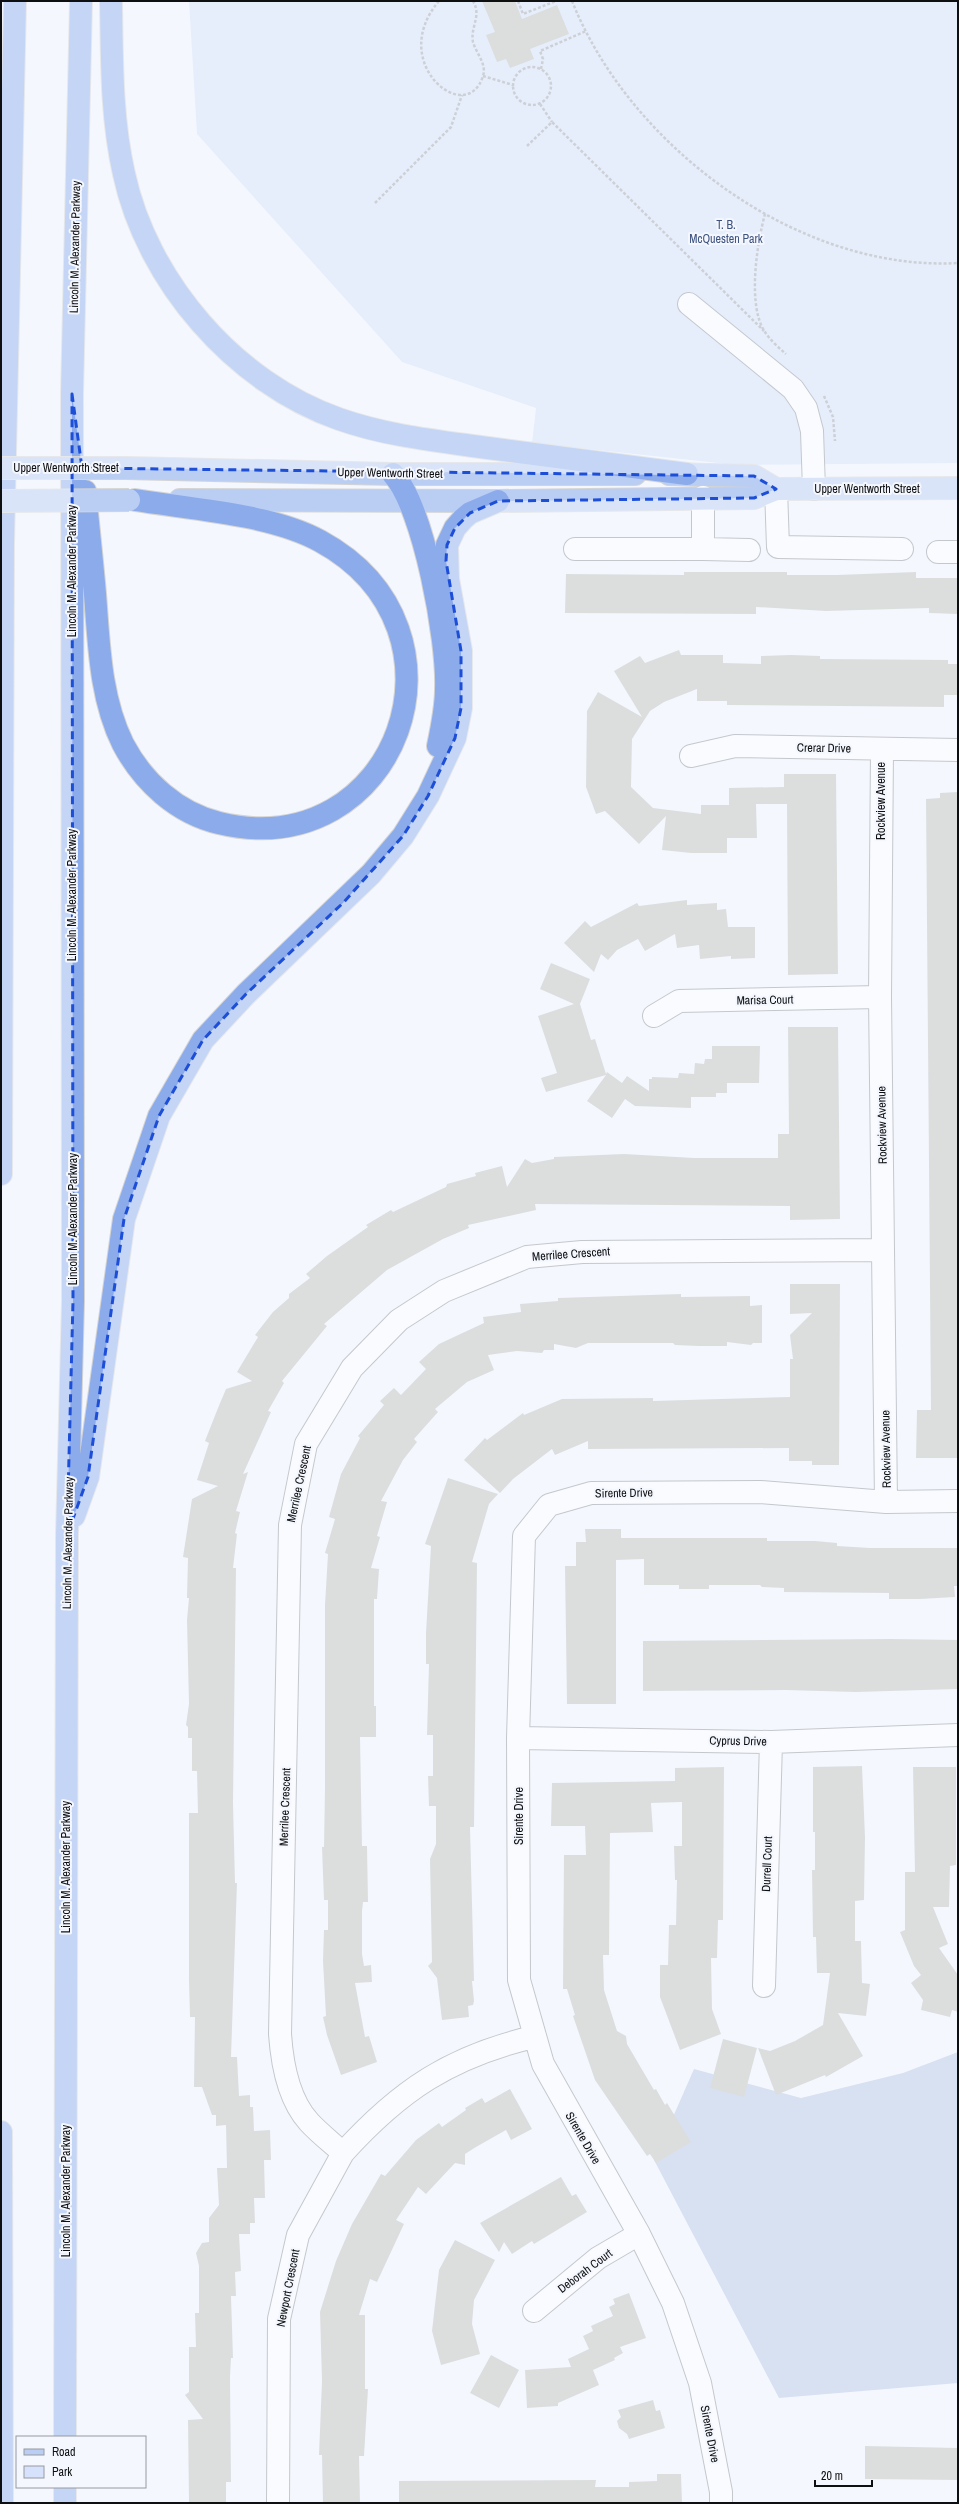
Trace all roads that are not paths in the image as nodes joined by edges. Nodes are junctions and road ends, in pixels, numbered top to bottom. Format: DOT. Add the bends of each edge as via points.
graph roads {
  1 [pos="15,1"];
  2 [pos="80,1"];
  3 [pos="111,1"];
  4 [pos="689,304"];
  5 [pos="72,394"];
  6 [pos="1,468"];
  7 [pos="393,474"];
  8 [pos="686,474"];
  9 [pos="958,488"];
  10 [pos="776,489"];
  11 [pos="814,489"];
  12 [pos="703,497"];
  13 [pos="132,500"];
  14 [pos="409,500"];
  15 [pos="1,501"];
  16 [pos="498,501"];
  17 [pos="2,536"];
  18 [pos="575,549"];
  19 [pos="703,549"];
  20 [pos="902,549"];
  21 [pos="749,550"];
  22 [pos="882,749"];
  23 [pos="958,750"];
  24 [pos="691,756"];
  25 [pos="428,796"];
  26 [pos="880,997"];
  27 [pos="654,1016"];
  28 [pos="1,1174"];
  29 [pos="883,1250"];
  30 [pos="958,1501"];
  31 [pos="886,1502"];
  32 [pos="67,1535"];
  33 [pos="958,1735"];
  34 [pos="518,1738"];
  35 [pos="771,1742"];
  36 [pos="764,1986"];
  37 [pos="534,2037"];
  38 [pos="1,2132"];
  39 [pos="342,2155"];
  40 [pos="639,2234"];
  41 [pos="534,2311"];
  42 [pos="65,2436"];
  43 [pos="65,2488"];
  44 [pos="2,2503"];
  45 [pos="65,2503"];
  46 [pos="278,2503"];
  47 [pos="721,2503"];
  1 -- 17 [label="highway"];
  2 -- 5 [label="highway, Lincoln M. Alexander Parkway"];
  3 -- 8 [label="highway" via="117,136 124,176 136,215 154,255 173,287 197,319 245,366 307,405 337,419 372,429 439,441"];
  4 -- 11 [label="street" via="792,389 806,408 812,431"];
  5 -- 13 [label="highway" via="105,686 113,719 124,745 140,771 161,794 184,810 206,820 234,827 260,829 286,826 314,818 339,806 359,790 389,754 405,708 408,679 406,651 386,600 370,578 345,557 320,541 297,531 231,516"];
  5 -- 32 [label="highway, Lincoln M. Alexander Parkway" via="73,1301"];
  6 -- 7 [label="main road, Upper Wentworth Street, bridge"];
  7 -- 8 [label="main road, Upper Wentworth Street"];
  7 -- 14 [label="highway"];
  8 -- 10 [label="main road, Upper Wentworth Street" via="754,476"];
  9 -- 11 [label="main road, Upper Wentworth Street"];
  10 -- 11 [label="main road, Upper Wentworth Street"];
  10 -- 12 [label="main road, Upper Wentworth Street" via="754,498"];
  10 -- 20 [label="street" via="778,548"];
  12 -- 16 [label="main road, Upper Wentworth Street"];
  12 -- 19 [label="street"];
  13 -- 14 [label="main road, Upper Wentworth Street"];
  13 -- 15 [label="main road, Upper Wentworth Street, bridge"];
  14 -- 16 [label="main road, Upper Wentworth Street"];
  14 -- 25 [label="highway" via="431,576 444,648 444,718"];
  16 -- 25 [label="highway" via="470,513 463,519 455,528 447,545 448,579 461,651 461,708 455,738"];
  17 -- 28 [label="highway"];
  18 -- 19 [label="street"];
  19 -- 21 [label="street"];
  22 -- 23 [label="street, Crerar Drive"];
  22 -- 24 [label="street, Crerar Drive" via="735,746"];
  22 -- 26 [label="street, Rockview Avenue"];
  25 -- 32 [label="highway" via="403,836 371,874 246,994 203,1040 159,1116 124,1219 88,1477"];
  26 -- 27 [label="street, Marisa Court" via="679,1001"];
  26 -- 29 [label="street, Rockview Avenue"];
  29 -- 31 [label="street, Rockview Avenue"];
  29 -- 39 [label="street, Merrilee Crescent" via="582,1252 527,1257 444,1291 399,1320 352,1368 306,1444 290,1525 280,2034 284,2067 296,2101 308,2121"];
  30 -- 31 [label="street, Sirente Drive"];
  31 -- 34 [label="street, Sirente Drive" via="760,1492 591,1493 549,1505 524,1536"];
  32 -- 42 [label="highway, Lincoln M. Alexander Parkway"];
  33 -- 35 [label="street, Cyprus Drive"];
  34 -- 35 [label="street, Cyprus Drive"];
  34 -- 37 [label="street, Sirente Drive" via="519,1980"];
  35 -- 36 [label="street, Durrell Court"];
  37 -- 39 [label="street, Newport Crescent" via="480,2052 432,2076 388,2107"];
  37 -- 40 [label="street, Sirente Drive" via="543,2064 561,2100"];
  38 -- 44 [label="highway"];
  39 -- 46 [label="street, Newport Crescent" via="298,2235 279,2319"];
  40 -- 41 [label="street, Deborah Court" via="598,2258"];
  40 -- 47 [label="street, Sirente Drive" via="673,2303 700,2383"];
  43 -- 45 [label="highway"];
}
